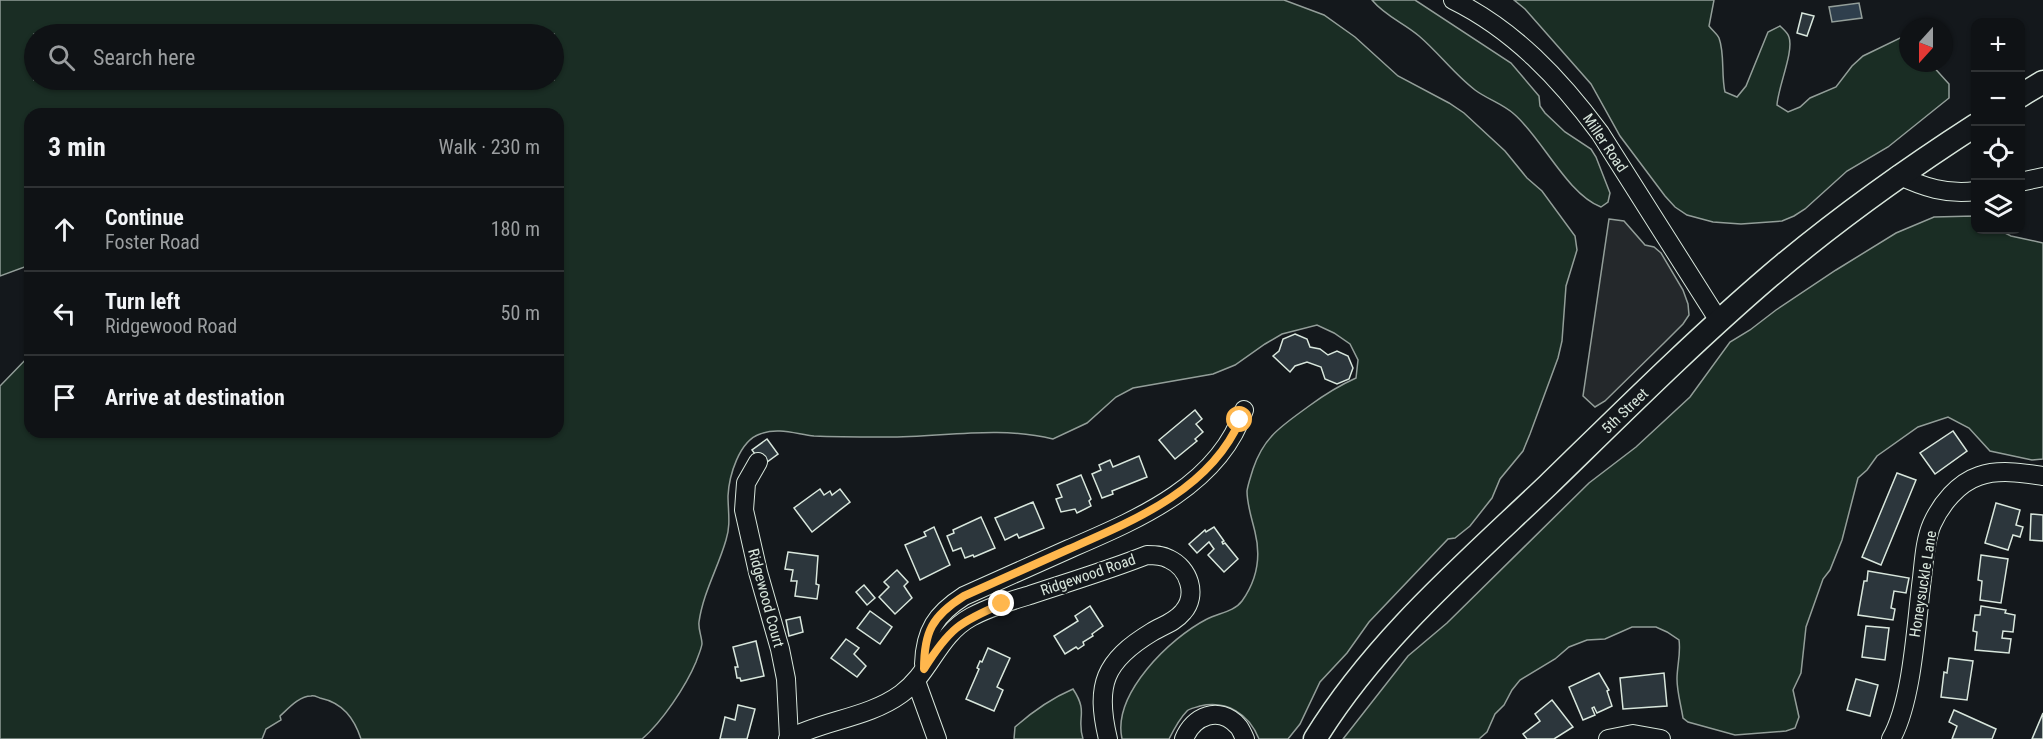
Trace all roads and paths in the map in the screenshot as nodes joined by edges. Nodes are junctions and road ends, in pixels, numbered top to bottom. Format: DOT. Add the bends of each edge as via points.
graph roads {
  1 [pos="1453,0"];
  2 [pos="2043,82"];
  3 [pos="2025,93"];
  4 [pos="2043,99"];
  5 [pos="2025,104"];
  6 [pos="1974,126"];
  7 [pos="1898,175"];
  8 [pos="2043,177"];
  9 [pos="2025,182"];
  10 [pos="1971,191"];
  11 [pos="1719,321"];
  12 [pos="1244,410"];
  13 [pos="758,462"];
  14 [pos="2043,476"];
  15 [pos="920,675"];
  16 [pos="788,739"];
  17 [pos="937,739"];
  18 [pos="1108,739"];
  19 [pos="1184,739"];
  20 [pos="1245,739"];
  21 [pos="1315,739"];
  22 [pos="1608,739"];
  23 [pos="1661,739"];
  24 [pos="1891,739"];
  1 -- 11 [label="street, Miller Road" via="1500,28 1569,92 1600,133"];
  2 -- 3 [label="main road"];
  4 -- 5 [label="main road"];
  6 -- 7 [label="main road, 5th Street"];
  7 -- 10 [label="street" via="1936,190"];
  7 -- 11 [label="main road, 5th Street"];
  8 -- 9 [label="street"];
  11 -- 21 [label="main road, 5th Street" via="1407,622 1349,689"];
  12 -- 15 [label="street" via="1223,452 1199,476 1154,509 951,604 931,628"];
  13 -- 16 [label="street, Ridgewood Court" via="746,483 744,510 786,679"];
  14 -- 24 [label="street, Honeysuckle Lane" via="2012,472 1979,476 1964,484 1939,510 1927,541 1904,703"];
  15 -- 16 [label="street, Ridgewood Road" via="874,710"];
  15 -- 17 [label="street"];
  15 -- 18 [label="street, Ridgewood Road" via="956,626 972,617 1146,555 1159,555 1181,567 1188,577 1190,601 1175,620 1126,649 1109,670 1101,700"];
  19 -- 20 [label="street" via="1190,727 1207,716 1229,719"];
  22 -- 23 [label="street" via="1633,734"];
}
